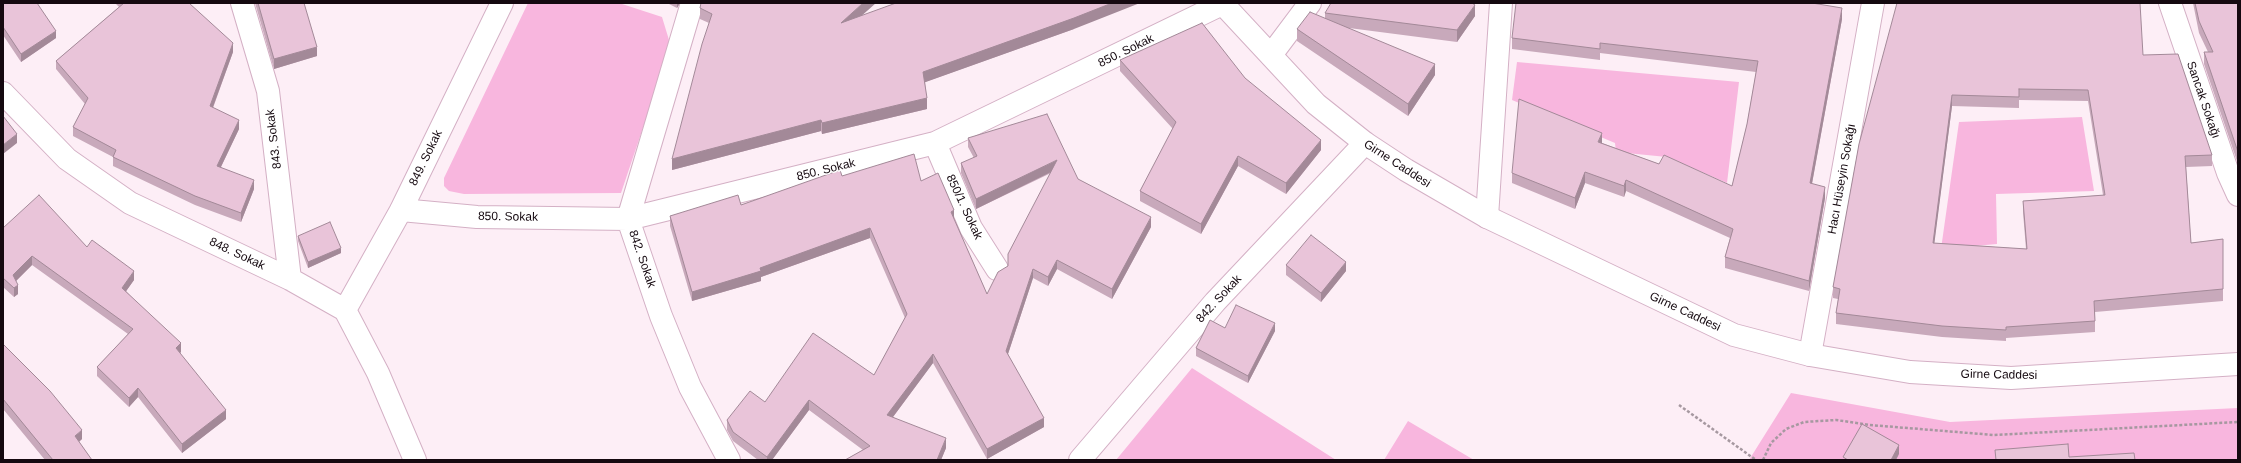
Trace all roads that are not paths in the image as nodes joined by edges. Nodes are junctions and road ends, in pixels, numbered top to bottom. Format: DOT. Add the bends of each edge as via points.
graph roads {
  1 [pos="242,3"];
  2 [pos="502,3"];
  3 [pos="692,3"];
  4 [pos="1310,3"];
  5 [pos="1501,3"];
  6 [pos="1873,3"];
  7 [pos="2170,3"];
  8 [pos="1222,4"];
  9 [pos="1271,55"];
  10 [pos="3,93"];
  11 [pos="935,143"];
  12 [pos="1365,143"];
  13 [pos="2238,196"];
  14 [pos="401,210"];
  15 [pos="1487,218"];
  16 [pos="628,219"];
  17 [pos="997,270"];
  18 [pos="290,279"];
  19 [pos="345,310"];
  20 [pos="1810,355"];
  21 [pos="2238,364"];
  22 [pos="416,460"];
  23 [pos="729,460"];
  24 [pos="1080,460"];
  1 -- 18 [label="street, 843. Sokak" via="268,91"];
  2 -- 14 [label="street, 849. Sokak"];
  3 -- 16 [label="street, 842. Sokak"];
  4 -- 9 [label="street"];
  5 -- 15 [label="street"];
  6 -- 20 [label="street, Hacı Hüseyin Sokağı"];
  7 -- 13 [label="street, Sancak Sokağı"];
  8 -- 9 [label="street, Girne Caddesi"];
  8 -- 11 [label="street, 850. Sokak"];
  9 -- 12 [label="street, Girne Caddesi" via="1316,104"];
  10 -- 18 [label="street, 848. Sokak" via="67,160 130,203"];
  11 -- 16 [label="street, 850. Sokak"];
  11 -- 17 [label="street, 850/1. Sokak" via="971,228"];
  12 -- 15 [label="street, Girne Caddesi" via="1444,194"];
  12 -- 24 [label="street, 842. Sokak" via="1215,302"];
  14 -- 16 [label="street, 850. Sokak" via="477,217"];
  14 -- 19 [label="street, 849. Sokak"];
  15 -- 20 [label="street, Girne Caddesi" via="1734,335"];
  16 -- 23 [label="street, 842. Sokak" via="661,316 687,380"];
  18 -- 19 [label="street, 848. Sokak"];
  19 -- 22 [label="street" via="378,373"];
  20 -- 21 [label="street, Girne Caddesi" via="1910,372 2011,378"];
}
